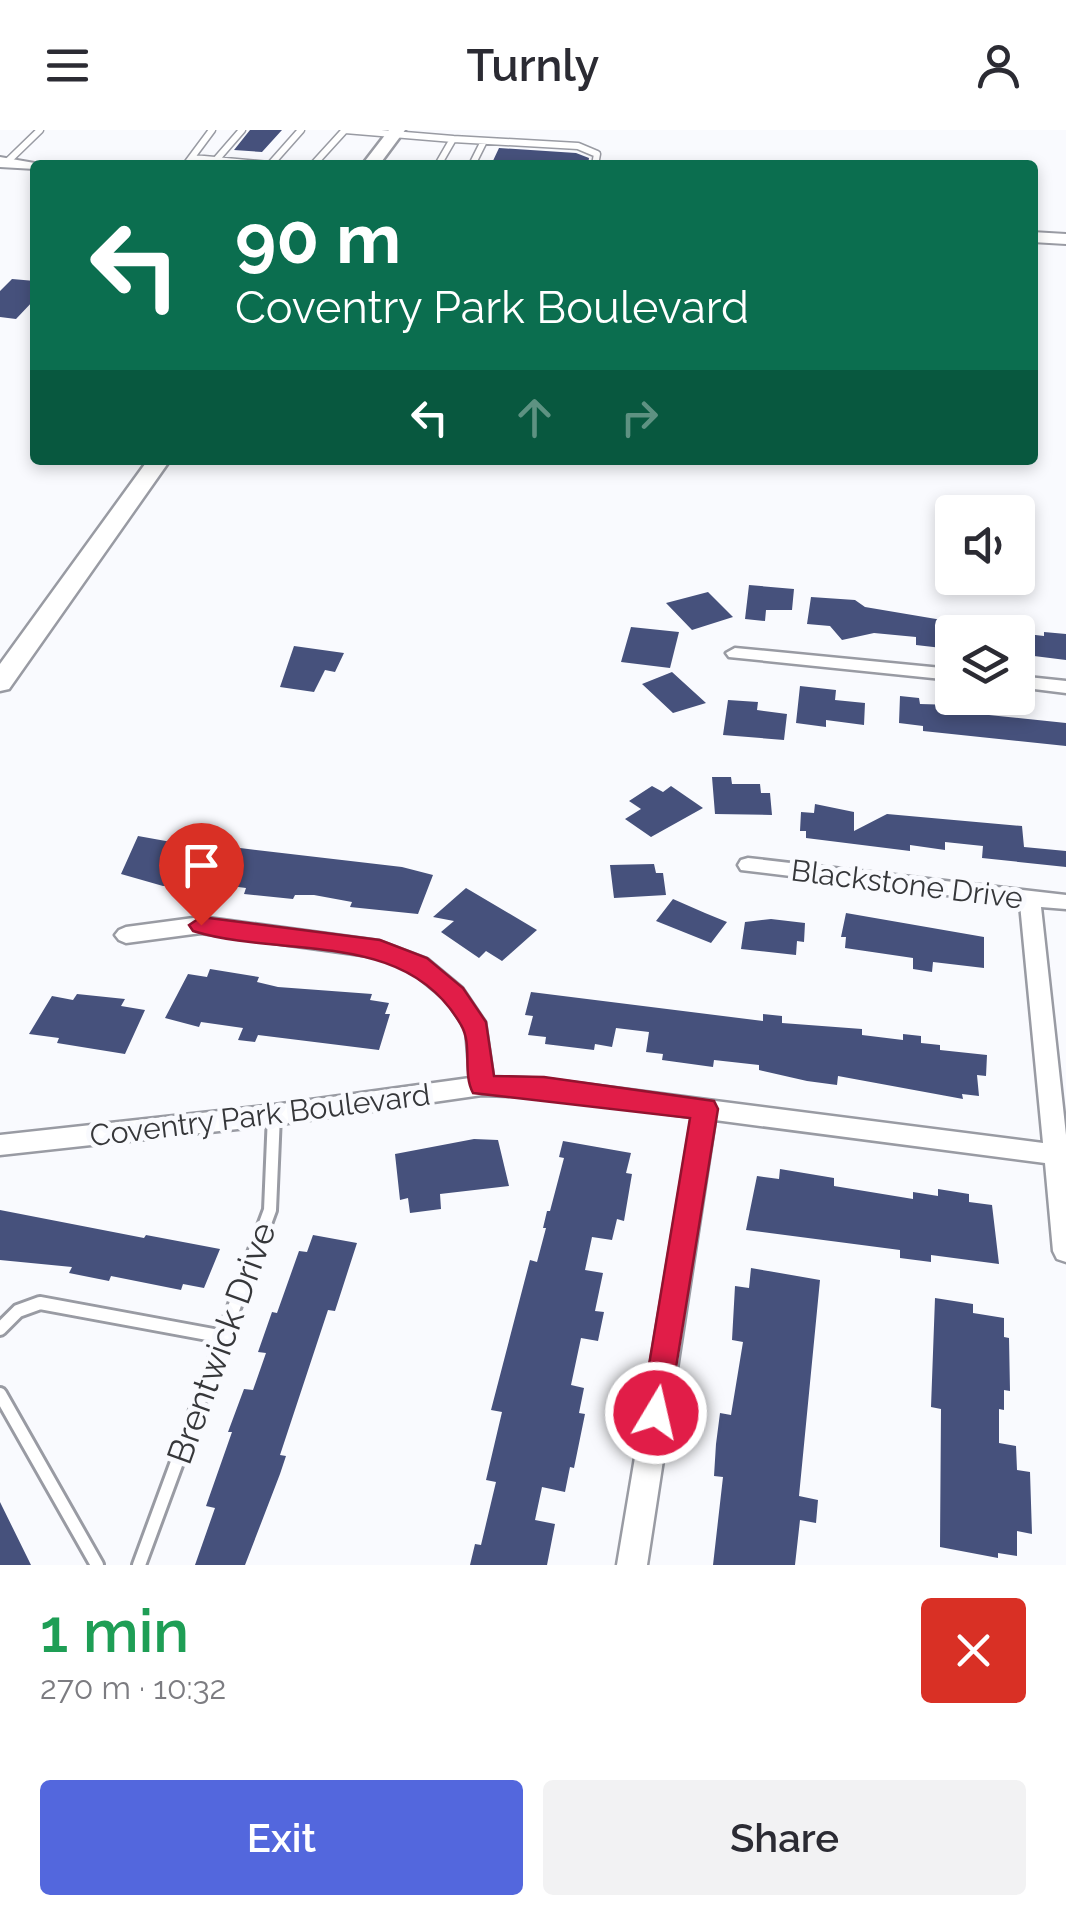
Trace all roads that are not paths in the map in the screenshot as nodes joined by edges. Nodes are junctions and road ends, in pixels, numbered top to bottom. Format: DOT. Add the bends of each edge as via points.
graph roads {
  1 [pos="40,130"];
  2 [pos="212,130"];
  3 [pos="242,130"];
  4 [pos="394,133"];
  5 [pos="340,134"];
  6 [pos="296,135"];
  7 [pos="326,136"];
  8 [pos="308,138"];
  9 [pos="453,139"];
  10 [pos="484,141"];
  11 [pos="286,147"];
  12 [pos="299,148"];
  13 [pos="326,151"];
  14 [pos="279,155"];
  15 [pos="293,156"];
  16 [pos="193,158"];
  17 [pos="307,158"];
  18 [pos="320,158"];
  19 [pos="216,160"];
  20 [pos="274,160"];
  21 [pos="374,160"];
  22 [pos="441,160"];
  23 [pos="474,160"];
  24 [pos="596,160"];
  25 [pos="4,162"];
  26 [pos="30,164"];
  27 [pos="1038,237"];
  28 [pos="1066,239"];
  29 [pos="155,465"];
  30 [pos="734,653"];
  31 [pos="935,673"];
  32 [pos="0,682"];
  33 [pos="1035,683"];
  34 [pos="1066,686"];
  35 [pos="748,865"];
  36 [pos="1030,898"];
  37 [pos="1066,902"];
  38 [pos="126,935"];
  39 [pos="482,1086"];
  40 [pos="705,1109"];
  41 [pos="274,1116"];
  42 [pos="0,1145"];
  43 [pos="1056,1155"];
  44 [pos="1066,1251"];
  45 [pos="0,1328"];
  46 [pos="224,1337"];
  47 [pos="0,1394"];
  48 [pos="96,1565"];
  49 [pos="139,1565"];
  50 [pos="632,1565"];
  1 -- 25 [label="lane"];
  2 -- 16 [label="lane"];
  3 -- 19 [label="lane"];
  4 -- 5 [label="lane"];
  4 -- 9 [label="lane"];
  4 -- 21 [label="main road"];
  5 -- 7 [label="lane"];
  5 -- 13 [label="lane"];
  5 -- 13 [label="lane" via="317,146"];
  6 -- 8 [label="lane"];
  6 -- 11 [label="lane"];
  9 -- 10 [label="lane"];
  9 -- 22 [label="lane"];
  10 -- 23 [label="lane"];
  10 -- 24 [label="lane" via="578,146 597,154"];
  11 -- 12 [label="lane"];
  11 -- 14 [label="lane"];
  13 -- 18 [label="lane"];
  14 -- 15 [label="lane"];
  14 -- 20 [label="lane"];
  16 -- 19 [label="lane"];
  17 -- 18 [label="lane"];
  25 -- 26 [label="main road"];
  27 -- 28 [label="main road"];
  29 -- 32 [label="main road"];
  30 -- 31 [label="street"];
  33 -- 34 [label="street"];
  35 -- 36 [label="street, Blackstone Drive"];
  36 -- 37 [label="street, Blackstone Drive"];
  36 -- 43 [label="street"];
  38 -- 39 [label="street" via="201,925 380,949 418,965 454,994 477,1028"];
  39 -- 40 [label="street, Coventry Park Boulevard"];
  39 -- 41 [label="street, Coventry Park Boulevard"];
  40 -- 43 [label="street, Coventry Park Boulevard"];
  40 -- 50 [label="street"];
  41 -- 42 [label="street, Coventry Park Boulevard"];
  41 -- 46 [label="lane, Brentwick Drive" via="270,1210"];
  43 -- 44 [label="street"];
  45 -- 46 [label="lane" via="40,1303"];
  46 -- 49 [label="lane, Brentwick Drive"];
  47 -- 48 [label="lane"];
}
